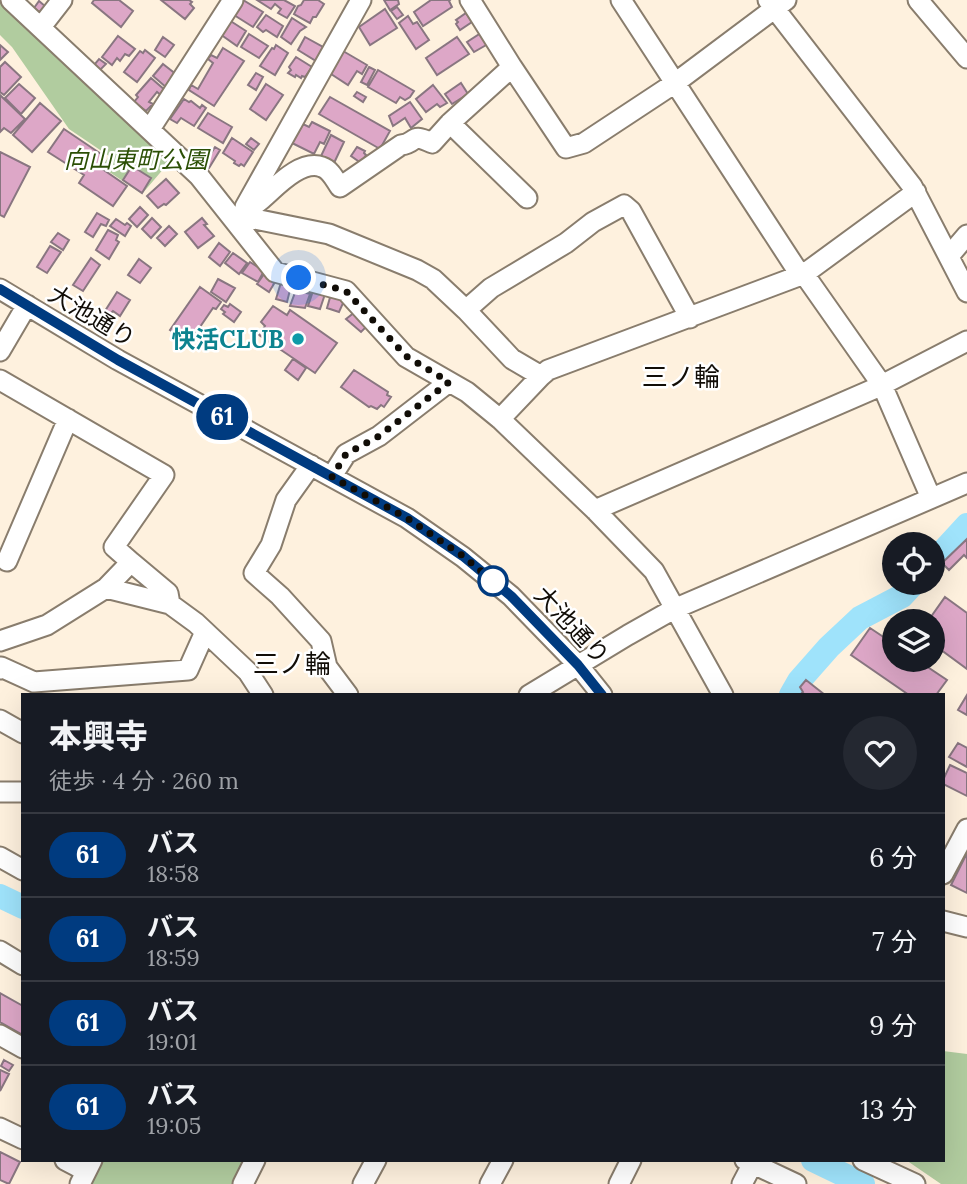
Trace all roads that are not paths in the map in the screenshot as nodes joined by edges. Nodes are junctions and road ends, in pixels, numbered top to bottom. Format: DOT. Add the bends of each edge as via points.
graph roads {
  1 [pos="11,0"];
  2 [pos="62,0"];
  3 [pos="233,0"];
  4 [pos="362,0"];
  5 [pos="470,0"];
  6 [pos="621,0"];
  7 [pos="918,0"];
  8 [pos="777,3"];
  9 [pos="41,27"];
  10 [pos="967,58"];
  11 [pos="512,67"];
  12 [pos="675,83"];
  13 [pos="450,123"];
  14 [pos="150,129"];
  15 [pos="916,192"];
  16 [pos="527,198"];
  17 [pos="235,215"];
  18 [pos="967,235"];
  19 [pos="949,256"];
  20 [pos="804,274"];
  21 [pos="0,289"];
  22 [pos="967,292"];
  23 [pos="27,305"];
  24 [pos="466,310"];
  25 [pos="690,318"];
  26 [pos="967,341"];
  27 [pos="0,351"];
  28 [pos="541,376"];
  29 [pos="0,380"];
  30 [pos="449,382"];
  31 [pos="883,385"];
  32 [pos="68,419"];
  33 [pos="500,419"];
  34 [pos="311,465"];
  35 [pos="332,477"];
  36 [pos="967,483"];
  37 [pos="931,498"];
  38 [pos="595,510"];
  39 [pos="7,561"];
  40 [pos="131,562"];
  41 [pos="106,588"];
  42 [pos="170,604"];
  43 [pos="674,609"];
  44 [pos="205,632"];
  45 [pos="0,641"];
  46 [pos="578,665"];
  47 [pos="0,669"];
  48 [pos="261,693"];
  49 [pos="346,693"];
  50 [pos="532,693"];
  51 [pos="600,693"];
  52 [pos="722,693"];
  53 [pos="0,720"];
  54 [pos="21,732"];
  55 [pos="0,792"];
  56 [pos="21,792"];
  57 [pos="967,829"];
  58 [pos="0,857"];
  59 [pos="21,869"];
  60 [pos="945,870"];
  61 [pos="945,922"];
  62 [pos="967,927"];
  63 [pos="0,951"];
  64 [pos="21,964"];
  65 [pos="0,1035"];
  66 [pos="21,1047"];
  67 [pos="0,1128"];
  68 [pos="21,1138"];
  69 [pos="68,1162"];
  70 [pos="254,1162"];
  71 [pos="375,1162"];
  72 [pos="502,1162"];
  73 [pos="630,1162"];
  74 [pos="749,1162"];
  75 [pos="867,1162"];
  76 [pos="86,1172"];
  77 [pos="243,1184"];
  78 [pos="363,1184"];
  79 [pos="490,1184"];
  80 [pos="619,1184"];
  81 [pos="742,1184"];
  82 [pos="796,1184"];
  83 [pos="915,1184"];
  1 -- 9 [label="street"];
  2 -- 9 [label="street"];
  3 -- 14 [label="street"];
  4 -- 17 [label="street"];
  5 -- 11 [label="street"];
  6 -- 12 [label="street"];
  7 -- 10 [label="street"];
  8 -- 12 [label="street"];
  8 -- 15 [label="street"];
  9 -- 14 [label="street"];
  11 -- 12 [label="street" via="566,148 584,143"];
  11 -- 13 [label="street"];
  12 -- 20 [label="street" via="797,270"];
  13 -- 16 [label="street"];
  13 -- 17 [label="street" via="432,143 415,138 340,187 321,166 298,171"];
  14 -- 17 [label="street"];
  15 -- 19 [label="street"];
  15 -- 20 [label="street"];
  17 -- 24 [label="street" via="354,243 433,279"];
  17 -- 30 [label="street" via="275,272 346,291 406,356"];
  18 -- 19 [label="street"];
  19 -- 22 [label="street"];
  20 -- 25 [label="street"];
  20 -- 31 [label="street"];
  21 -- 23 [label="street, 大池通り"];
  23 -- 27 [label="street"];
  23 -- 34 [label="street, 大池通り"];
  24 -- 25 [label="street" via="491,288 624,205"];
  24 -- 28 [label="street" via="512,359"];
  25 -- 28 [label="street"];
  26 -- 31 [label="street"];
  28 -- 33 [label="street"];
  29 -- 32 [label="street"];
  30 -- 33 [label="street"];
  30 -- 35 [label="street" via="379,436 346,454"];
  31 -- 37 [label="street"];
  31 -- 38 [label="street"];
  32 -- 39 [label="street"];
  32 -- 40 [label="street" via="164,475 114,547"];
  33 -- 38 [label="street"];
  34 -- 35 [label="street, 大池通り"];
  34 -- 49 [label="street" via="285,500 271,545 254,573 321,641 327,667"];
  35 -- 46 [label="street, 大池通り" via="407,518 463,556 511,596"];
  36 -- 37 [label="street"];
  37 -- 43 [label="street"];
  38 -- 43 [label="street" via="654,571"];
  40 -- 41 [label="street"];
  40 -- 42 [label="street" via="168,593"];
  41 -- 42 [label="street"];
  41 -- 45 [label="street" via="47,625"];
  42 -- 44 [label="street"];
  43 -- 46 [label="street"];
  43 -- 52 [label="street"];
  44 -- 47 [label="street" via="188,670 34,682"];
  44 -- 48 [label="street" via="248,672"];
  46 -- 50 [label="street"];
  46 -- 51 [label="street, 大池通り"];
  53 -- 54 [label="street"];
  55 -- 56 [label="street"];
  57 -- 60 [label="street"];
  58 -- 59 [label="street"];
  61 -- 62 [label="street"];
  63 -- 64 [label="street"];
  65 -- 66 [label="street"];
  67 -- 68 [label="street"];
  69 -- 76 [label="street"];
  70 -- 77 [label="street"];
  71 -- 78 [label="street"];
  72 -- 79 [label="street"];
  73 -- 80 [label="street"];
  74 -- 81 [label="street"];
  74 -- 82 [label="street"];
  75 -- 83 [label="street"];
}
